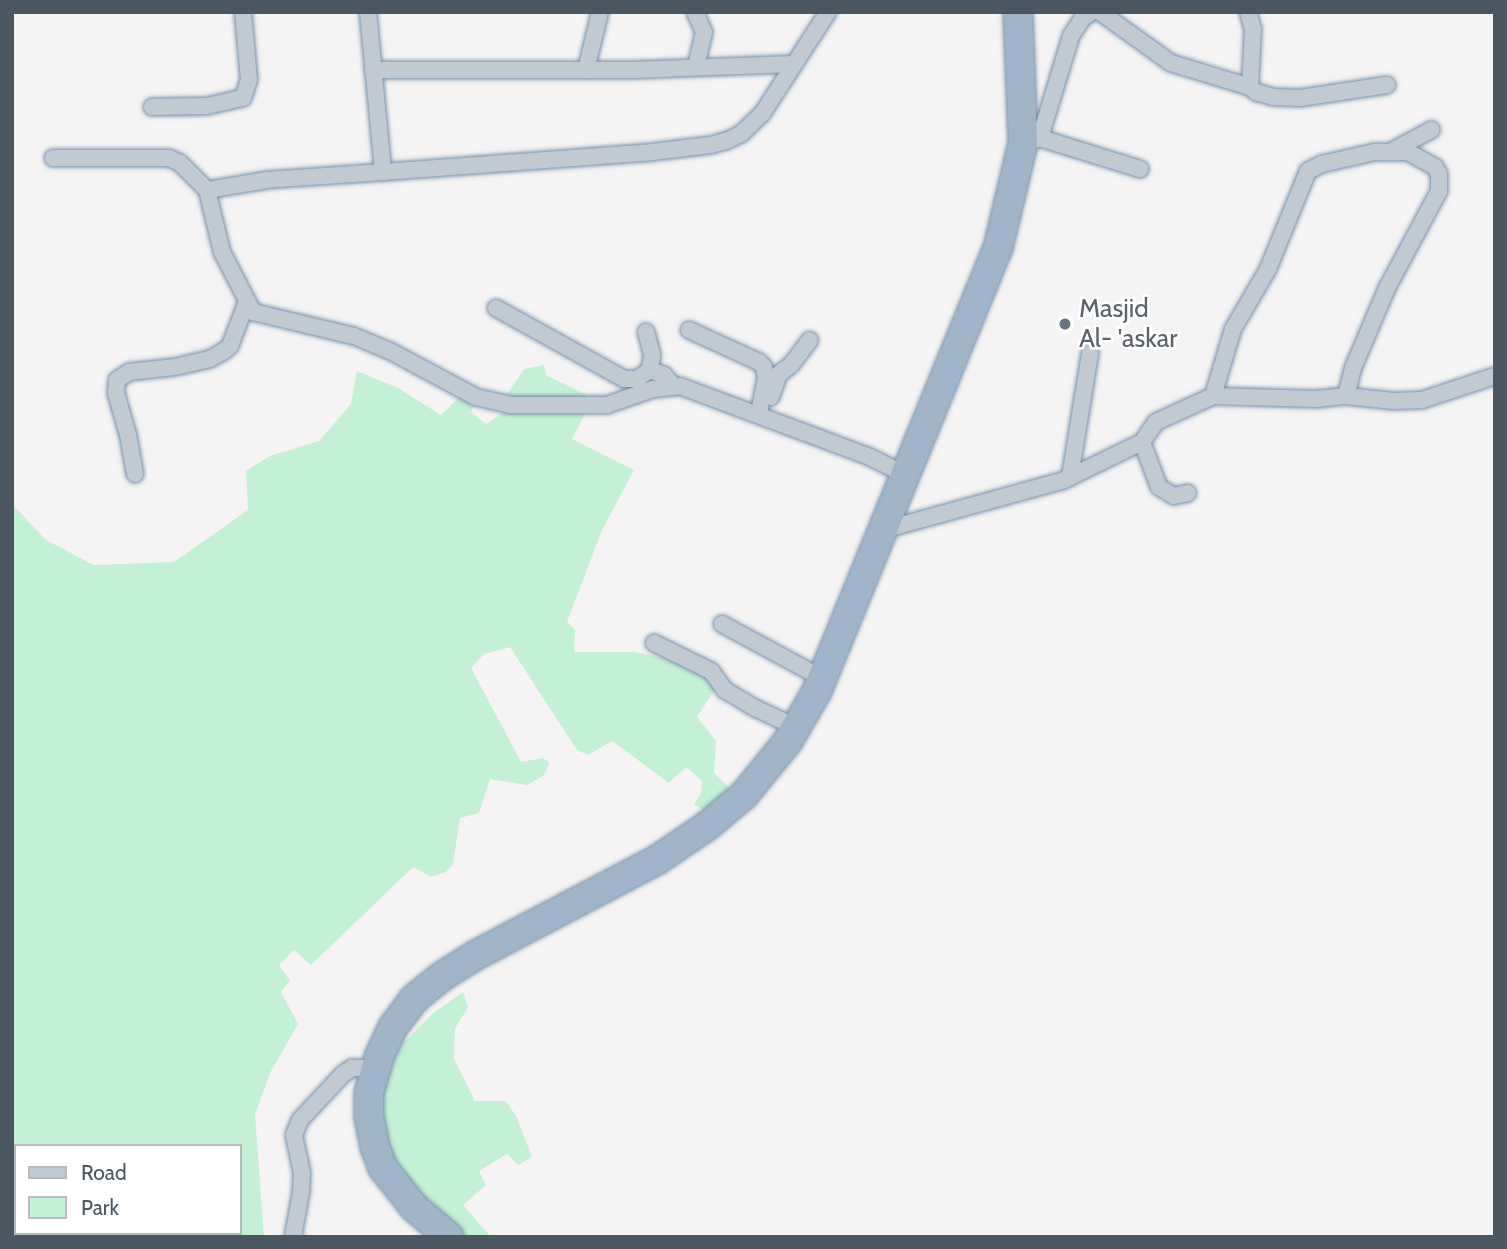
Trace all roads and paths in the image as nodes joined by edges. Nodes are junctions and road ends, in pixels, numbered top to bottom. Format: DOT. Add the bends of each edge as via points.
graph roads {
  1 [pos="243,12"];
  2 [pos="368,12"];
  3 [pos="600,12"];
  4 [pos="695,12"];
  5 [pos="828,12"];
  6 [pos="1018,12"];
  7 [pos="1091,12"];
  8 [pos="1100,12"];
  9 [pos="1248,12"];
  10 [pos="794,64"];
  11 [pos="696,67"];
  12 [pos="373,70"];
  13 [pos="586,70"];
  14 [pos="1387,85"];
  15 [pos="1250,88"];
  16 [pos="152,107"];
  17 [pos="1431,130"];
  18 [pos="1031,141"];
  19 [pos="1390,152"];
  20 [pos="53,158"];
  21 [pos="1140,169"];
  22 [pos="383,172"];
  23 [pos="207,190"];
  24 [pos="246,304"];
  25 [pos="496,308"];
  26 [pos="689,330"];
  27 [pos="646,332"];
  28 [pos="810,341"];
  29 [pos="1090,353"];
  30 [pos="650,370"];
  31 [pos="1495,376"];
  32 [pos="673,385"];
  33 [pos="1346,396"];
  34 [pos="1213,397"];
  35 [pos="762,415"];
  36 [pos="1142,442"];
  37 [pos="135,474"];
  38 [pos="906,475"];
  39 [pos="1070,477"];
  40 [pos="1188,494"];
  41 [pos="883,530"];
  42 [pos="722,624"];
  43 [pos="654,643"];
  44 [pos="822,678"];
  45 [pos="796,727"];
  46 [pos="376,1068"];
  47 [pos="293,1237"];
  48 [pos="449,1237"];
  1 -- 16 [label="street" via="249,80 243,99 207,106"];
  2 -- 12 [label="street"];
  3 -- 13 [label="street"];
  4 -- 11 [label="street" via="704,32"];
  5 -- 10 [label="street"];
  6 -- 18 [label="highway"];
  7 -- 18 [label="street" via="1071,36"];
  8 -- 15 [label="street" via="1171,63"];
  9 -- 15 [label="street" via="1253,29"];
  10 -- 11 [label="street"];
  10 -- 22 [label="street" via="762,114 741,134 711,145"];
  11 -- 13 [label="street"];
  12 -- 13 [label="street"];
  12 -- 22 [label="street"];
  14 -- 15 [label="street" via="1300,98 1272,97"];
  17 -- 19 [label="street"];
  18 -- 21 [label="street"];
  18 -- 38 [label="highway" via="998,248"];
  19 -- 33 [label="street" via="1408,152 1435,167 1439,191 1387,288"];
  19 -- 34 [label="street" via="1339,160 1308,171 1268,269 1233,329"];
  20 -- 23 [label="street" via="169,158"];
  22 -- 23 [label="street" via="267,180"];
  23 -- 24 [label="street" via="222,253"];
  24 -- 32 [label="street" via="264,317 305,322 354,336 475,397 511,405 607,405"];
  24 -- 37 [label="street" via="224,352 175,367 129,372 117,380"];
  25 -- 30 [label="street" via="624,379 637,379"];
  26 -- 35 [label="street" via="764,367"];
  27 -- 30 [label="street" via="652,355"];
  28 -- 35 [label="street" via="779,374"];
  29 -- 39 [label="street"];
  30 -- 32 [label="street"];
  31 -- 33 [label="street" via="1422,400"];
  32 -- 35 [label="street"];
  33 -- 34 [label="street"];
  34 -- 36 [label="street" via="1156,422"];
  35 -- 38 [label="street"];
  36 -- 39 [label="street"];
  36 -- 40 [label="street" via="1159,487 1174,496"];
  38 -- 41 [label="highway"];
  39 -- 41 [label="street"];
  41 -- 44 [label="highway"];
  42 -- 44 [label="street"];
  43 -- 45 [label="street" via="711,671 725,690"];
  44 -- 45 [label="highway"];
  45 -- 46 [label="highway" via="744,795 683,843 441,977 414,999 393,1027"];
  46 -- 47 [label="street" via="352,1068 343,1074 300,1120 294,1135 301,1192"];
  46 -- 48 [label="highway" via="369,1117 383,1168 414,1207"];
}
